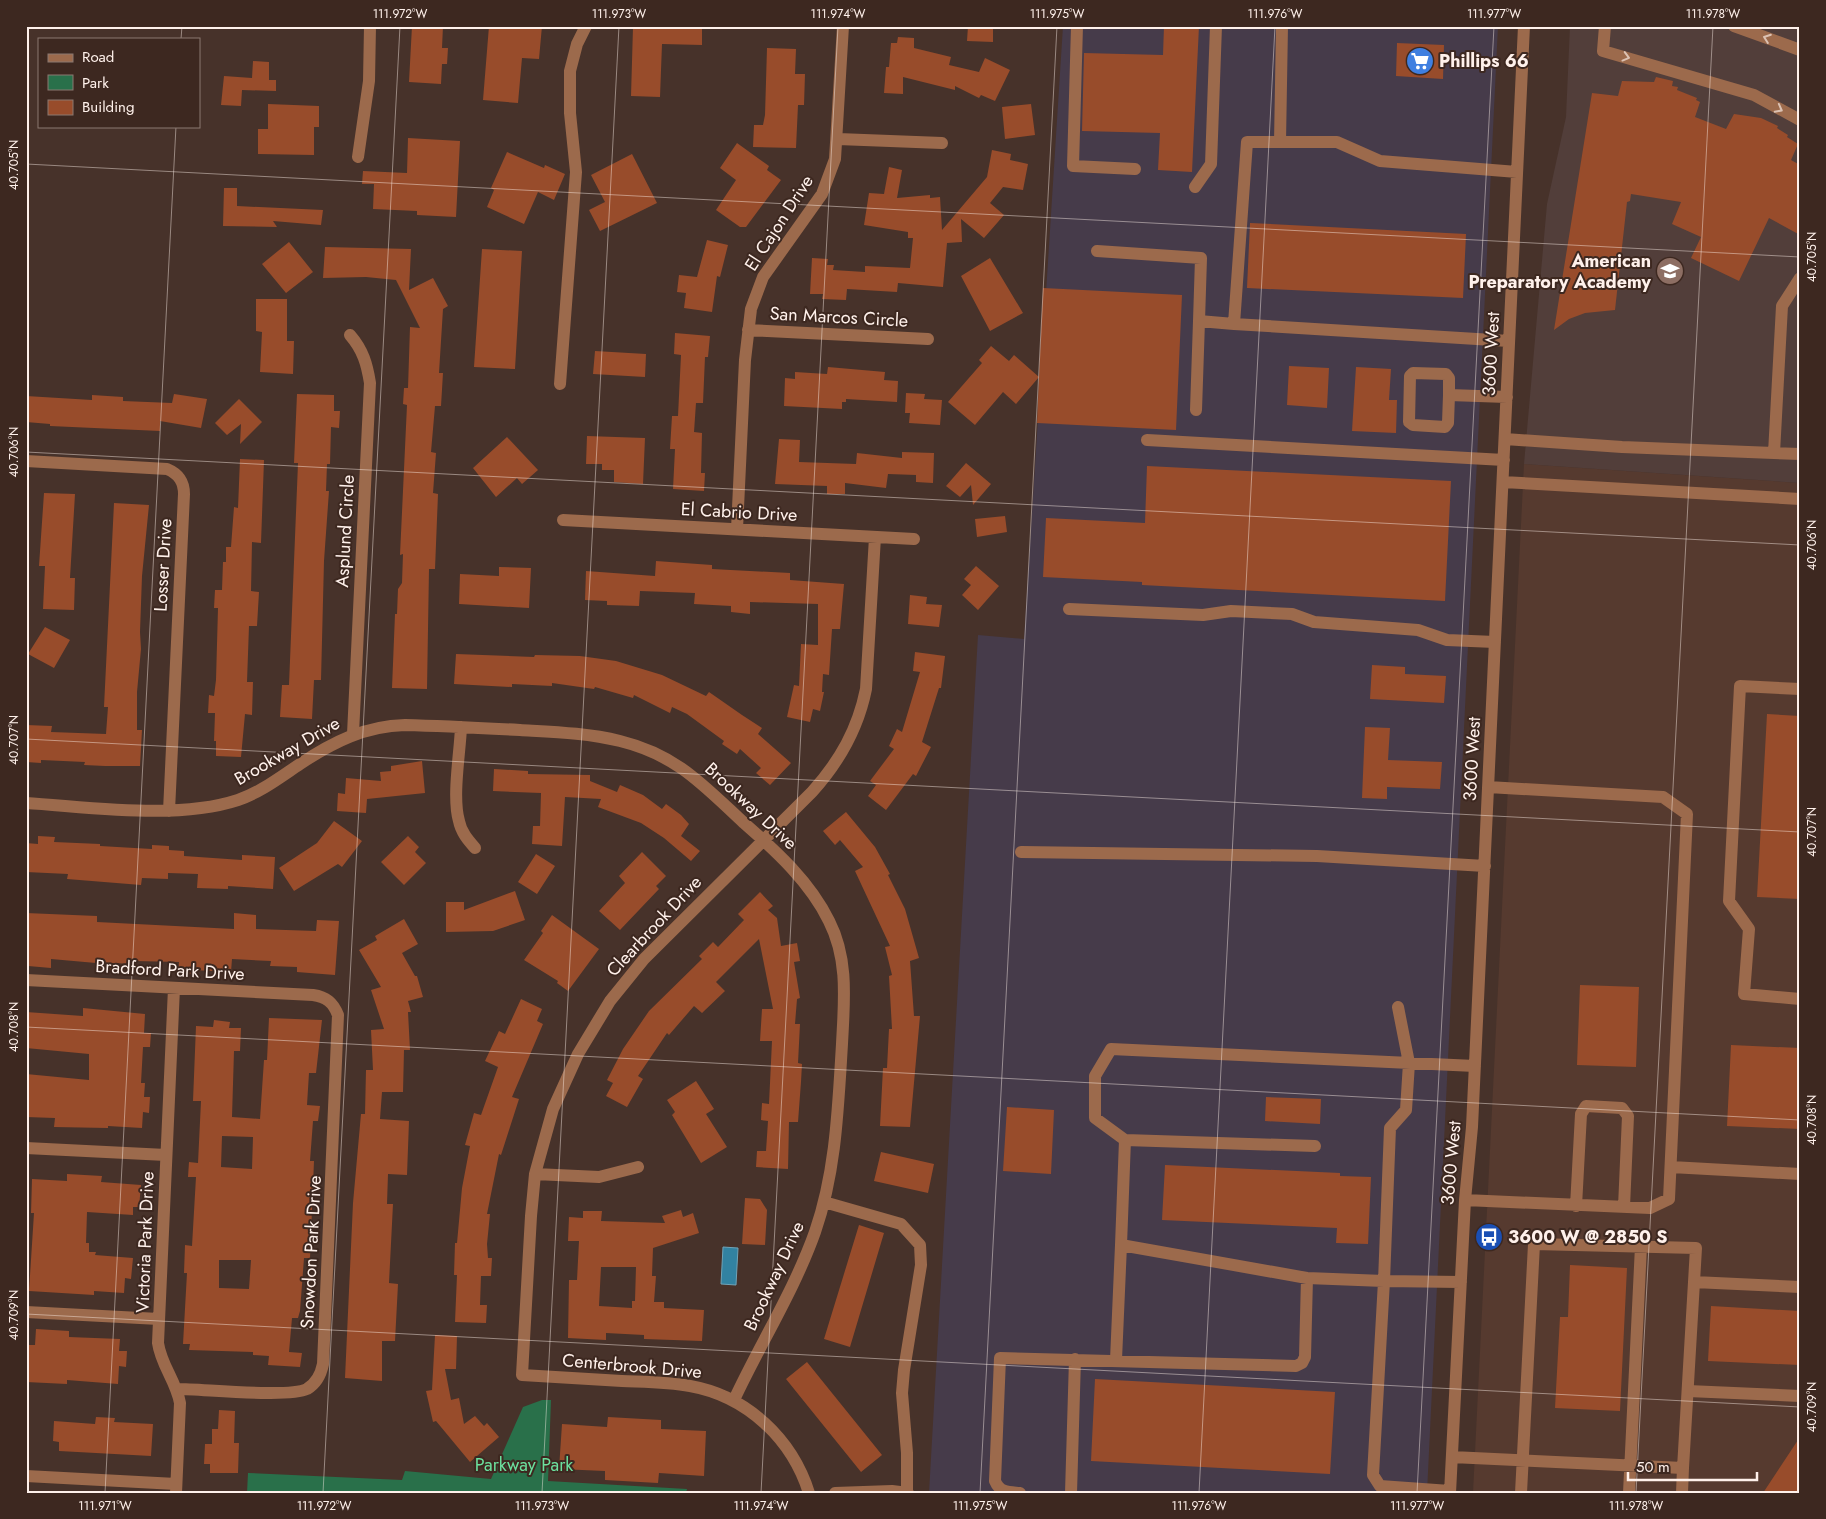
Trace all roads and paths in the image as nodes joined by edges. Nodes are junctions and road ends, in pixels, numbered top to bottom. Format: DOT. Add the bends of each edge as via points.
graph roads {
  1 [pos="370,26"];
  2 [pos="586,26"];
  3 [pos="843,26"];
  4 [pos="1077,26"];
  5 [pos="1216,26"];
  6 [pos="1282,26"];
  7 [pos="1524,26"];
  8 [pos="1605,26"];
  9 [pos="1734,26"];
  10 [pos="1800,50"];
  11 [pos="1800,120"];
  12 [pos="838,139"];
  13 [pos="1280,142"];
  14 [pos="942,144"];
  15 [pos="358,157"];
  16 [pos="1135,168"];
  17 [pos="1517,172"];
  18 [pos="1195,187"];
  19 [pos="1097,250"];
  20 [pos="1800,278"];
  21 [pos="1199,321"];
  22 [pos="1234,324"];
  23 [pos="748,330"];
  24 [pos="350,335"];
  25 [pos="928,339"];
  26 [pos="1509,341"];
  27 [pos="560,384"];
  28 [pos="1449,395"];
  29 [pos="1507,397"];
  30 [pos="1196,410"];
  31 [pos="1505,439"];
  32 [pos="1147,440"];
  33 [pos="1774,453"];
  34 [pos="1800,454"];
  35 [pos="1504,460"];
  36 [pos="26,461"];
  37 [pos="1503,482"];
  38 [pos="1800,499"];
  39 [pos="563,520"];
  40 [pos="737,529"];
  41 [pos="875,537"];
  42 [pos="914,539"];
  43 [pos="1069,609"];
  44 [pos="1495,642"];
  45 [pos="1800,689"];
  46 [pos="461,727"];
  47 [pos="353,734"];
  48 [pos="1488,787"];
  49 [pos="26,803"];
  50 [pos="169,811"];
  51 [pos="762,839"];
  52 [pos="475,848"];
  53 [pos="1021,852"];
  54 [pos="1485,866"];
  55 [pos="26,980"];
  56 [pos="174,988"];
  57 [pos="313,995"];
  58 [pos="1800,999"];
  59 [pos="1398,1007"];
  60 [pos="1409,1063"];
  61 [pos="1475,1066"];
  62 [pos="1124,1140"];
  63 [pos="1315,1146"];
  64 [pos="26,1148"];
  65 [pos="166,1155"];
  66 [pos="638,1166"];
  67 [pos="1671,1167"];
  68 [pos="535,1174"];
  69 [pos="1800,1174"];
  70 [pos="1465,1200"];
  71 [pos="824,1202"];
  72 [pos="1576,1206"];
  73 [pos="1624,1207"];
  74 [pos="1121,1245"];
  75 [pos="1641,1246"];
  76 [pos="1307,1278"];
  77 [pos="1384,1281"];
  78 [pos="1461,1282"];
  79 [pos="1694,1282"];
  80 [pos="1800,1286"];
  81 [pos="26,1312"];
  82 [pos="159,1319"];
  83 [pos="1074,1359"];
  84 [pos="1116,1360"];
  85 [pos="522,1375"];
  86 [pos="178,1388"];
  87 [pos="1688,1391"];
  88 [pos="1800,1396"];
  89 [pos="734,1400"];
  90 [pos="1452,1457"];
  91 [pos="1522,1460"];
  92 [pos="1630,1466"];
  93 [pos="1683,1468"];
  94 [pos="26,1476"];
  95 [pos="176,1488"];
  96 [pos="908,1492"];
  97 [pos="1450,1492"];
  98 [pos="809,1493"];
  99 [pos="835,1493"];
  100 [pos="1020,1493"];
  101 [pos="1071,1493"];
  102 [pos="1521,1493"];
  103 [pos="1629,1493"];
  104 [pos="1682,1493"];
  1 -- 15 [label="street" via="369,81"];
  2 -- 27 [label="street" via="573,56 570,113 576,172"];
  3 -- 12 [label="street, El Cajon Drive"];
  4 -- 16 [label="street" via="1073,166"];
  5 -- 18 [label="street" via="1211,164"];
  6 -- 13 [label="street"];
  7 -- 17 [label="street, 3600 West"];
  8 -- 11 [label="street, one-way" via="1603,51 1754,96"];
  10 -- 9 [label="street, one-way"];
  12 -- 14 [label="street"];
  12 -- 23 [label="street, El Cajon Drive" via="835,159 822,194 756,291"];
  13 -- 17 [label="street" via="1337,142 1380,161"];
  13 -- 22 [label="street" via="1247,142"];
  17 -- 26 [label="street, 3600 West"];
  19 -- 21 [label="street" via="1201,258"];
  20 -- 33 [label="street" via="1782,306"];
  21 -- 22 [label="street"];
  21 -- 30 [label="street"];
  22 -- 26 [label="street"];
  23 -- 25 [label="street, San Marcos Circle"];
  23 -- 40 [label="street, El Cajon Drive"];
  24 -- 47 [label="street, Asplund Circle" via="366,362 370,383"];
  26 -- 29 [label="street, 3600 West"];
  28 -- 28 [label="street" via="1445,427 1413,426 1409,422 1410,376 1413,373 1446,374"];
  28 -- 29 [label="street"];
  29 -- 31 [label="street, 3600 West"];
  31 -- 33 [label="street"];
  31 -- 35 [label="street, 3600 West"];
  32 -- 35 [label="street"];
  33 -- 34 [label="street"];
  35 -- 37 [label="street, 3600 West"];
  36 -- 50 [label="street, Losser Drive" via="167,469 182,481 184,504"];
  37 -- 38 [label="street"];
  37 -- 44 [label="street, 3600 West"];
  39 -- 40 [label="street, El Cabrio Drive"];
  40 -- 41 [label="street, El Cabrio Drive"];
  41 -- 42 [label="street, El Cabrio Drive"];
  41 -- 51 [label="street, Clearbrook Drive" via="868,670 862,708 848,743 834,766 812,792"];
  43 -- 44 [label="street" via="1203,615 1231,611 1292,614 1314,622 1418,630 1446,640"];
  44 -- 48 [label="street, 3600 West"];
  45 -- 58 [label="street" via="1740,686 1729,901 1749,929 1744,994"];
  46 -- 47 [label="street, Brookway Drive" via="390,725"];
  46 -- 51 [label="street, Brookway Drive" via="567,733 621,741 646,749 702,782"];
  46 -- 52 [label="street" via="456,806 465,836"];
  47 -- 50 [label="street, Brookway Drive" via="300,763 267,788 205,809"];
  48 -- 54 [label="street, 3600 West"];
  48 -- 67 [label="street" via="1663,797 1687,814"];
  49 -- 50 [label="street, Brookway Drive"];
  51 -- 68 [label="street, Clearbrook Drive" via="644,959 593,1025 553,1109"];
  51 -- 71 [label="street, Brookway Drive" via="816,898 830,921 843,964 837,1139"];
  53 -- 54 [label="street" via="1317,856"];
  54 -- 61 [label="street, 3600 West"];
  55 -- 56 [label="street, Bradford Park Drive"];
  56 -- 57 [label="street, Bradford Park Drive"];
  56 -- 65 [label="street, Victoria Park Drive"];
  57 -- 86 [label="street, Snowdon Park Drive" via="330,1002 338,1015 339,1025 322,1371 315,1383 301,1391 285,1393"];
  59 -- 60 [label="street"];
  60 -- 61 [label="street"];
  60 -- 62 [label="street" via="1111,1049 1095,1076 1095,1118"];
  60 -- 77 [label="street" via="1406,1110 1390,1128"];
  61 -- 70 [label="street, 3600 West"];
  62 -- 63 [label="street"];
  62 -- 74 [label="street"];
  64 -- 65 [label="street"];
  65 -- 82 [label="street, Victoria Park Drive"];
  66 -- 68 [label="street" via="599,1177"];
  67 -- 69 [label="street"];
  67 -- 73 [label="street" via="1670,1199 1650,1208"];
  68 -- 85 [label="street, Clearbrook Drive"];
  70 -- 72 [label="street"];
  70 -- 78 [label="street, 3600 West"];
  71 -- 89 [label="street, Brookway Drive" via="805,1259"];
  71 -- 96 [label="street" via="901,1224 920,1245 921,1265 902,1393"];
  72 -- 73 [label="street"];
  72 -- 73 [label="street" via="1581,1114 1586,1106 1622,1108 1628,1116"];
  74 -- 76 [label="street"];
  74 -- 84 [label="street"];
  75 -- 79 [label="street" via="1696,1248"];
  75 -- 91 [label="street" via="1534,1244"];
  75 -- 92 [label="street"];
  76 -- 77 [label="street"];
  76 -- 84 [label="street" via="1305,1357 1302,1364"];
  77 -- 78 [label="street"];
  77 -- 97 [label="street" via="1373,1475 1380,1486"];
  78 -- 90 [label="street, 3600 West"];
  79 -- 80 [label="street"];
  79 -- 87 [label="street"];
  81 -- 82 [label="street"];
  82 -- 86 [label="street, Victoria Park Drive" via="159,1354"];
  83 -- 84 [label="street"];
  83 -- 100 [label="street" via="1000,1358 995,1481 1003,1491"];
  83 -- 101 [label="street"];
  85 -- 89 [label="street, Centerbrook Drive" via="671,1384 705,1390"];
  86 -- 95 [label="street, Victoria Park Drive"];
  87 -- 88 [label="street"];
  87 -- 93 [label="street"];
  89 -- 98 [label="street, Centerbrook Drive" via="771,1428 786,1445"];
  90 -- 91 [label="street"];
  90 -- 97 [label="street, 3600 West"];
  91 -- 92 [label="street"];
  91 -- 102 [label="street"];
  92 -- 93 [label="street"];
  92 -- 103 [label="street"];
  93 -- 104 [label="street"];
  94 -- 95 [label="street"];
  96 -- 99 [label="street"];
}
